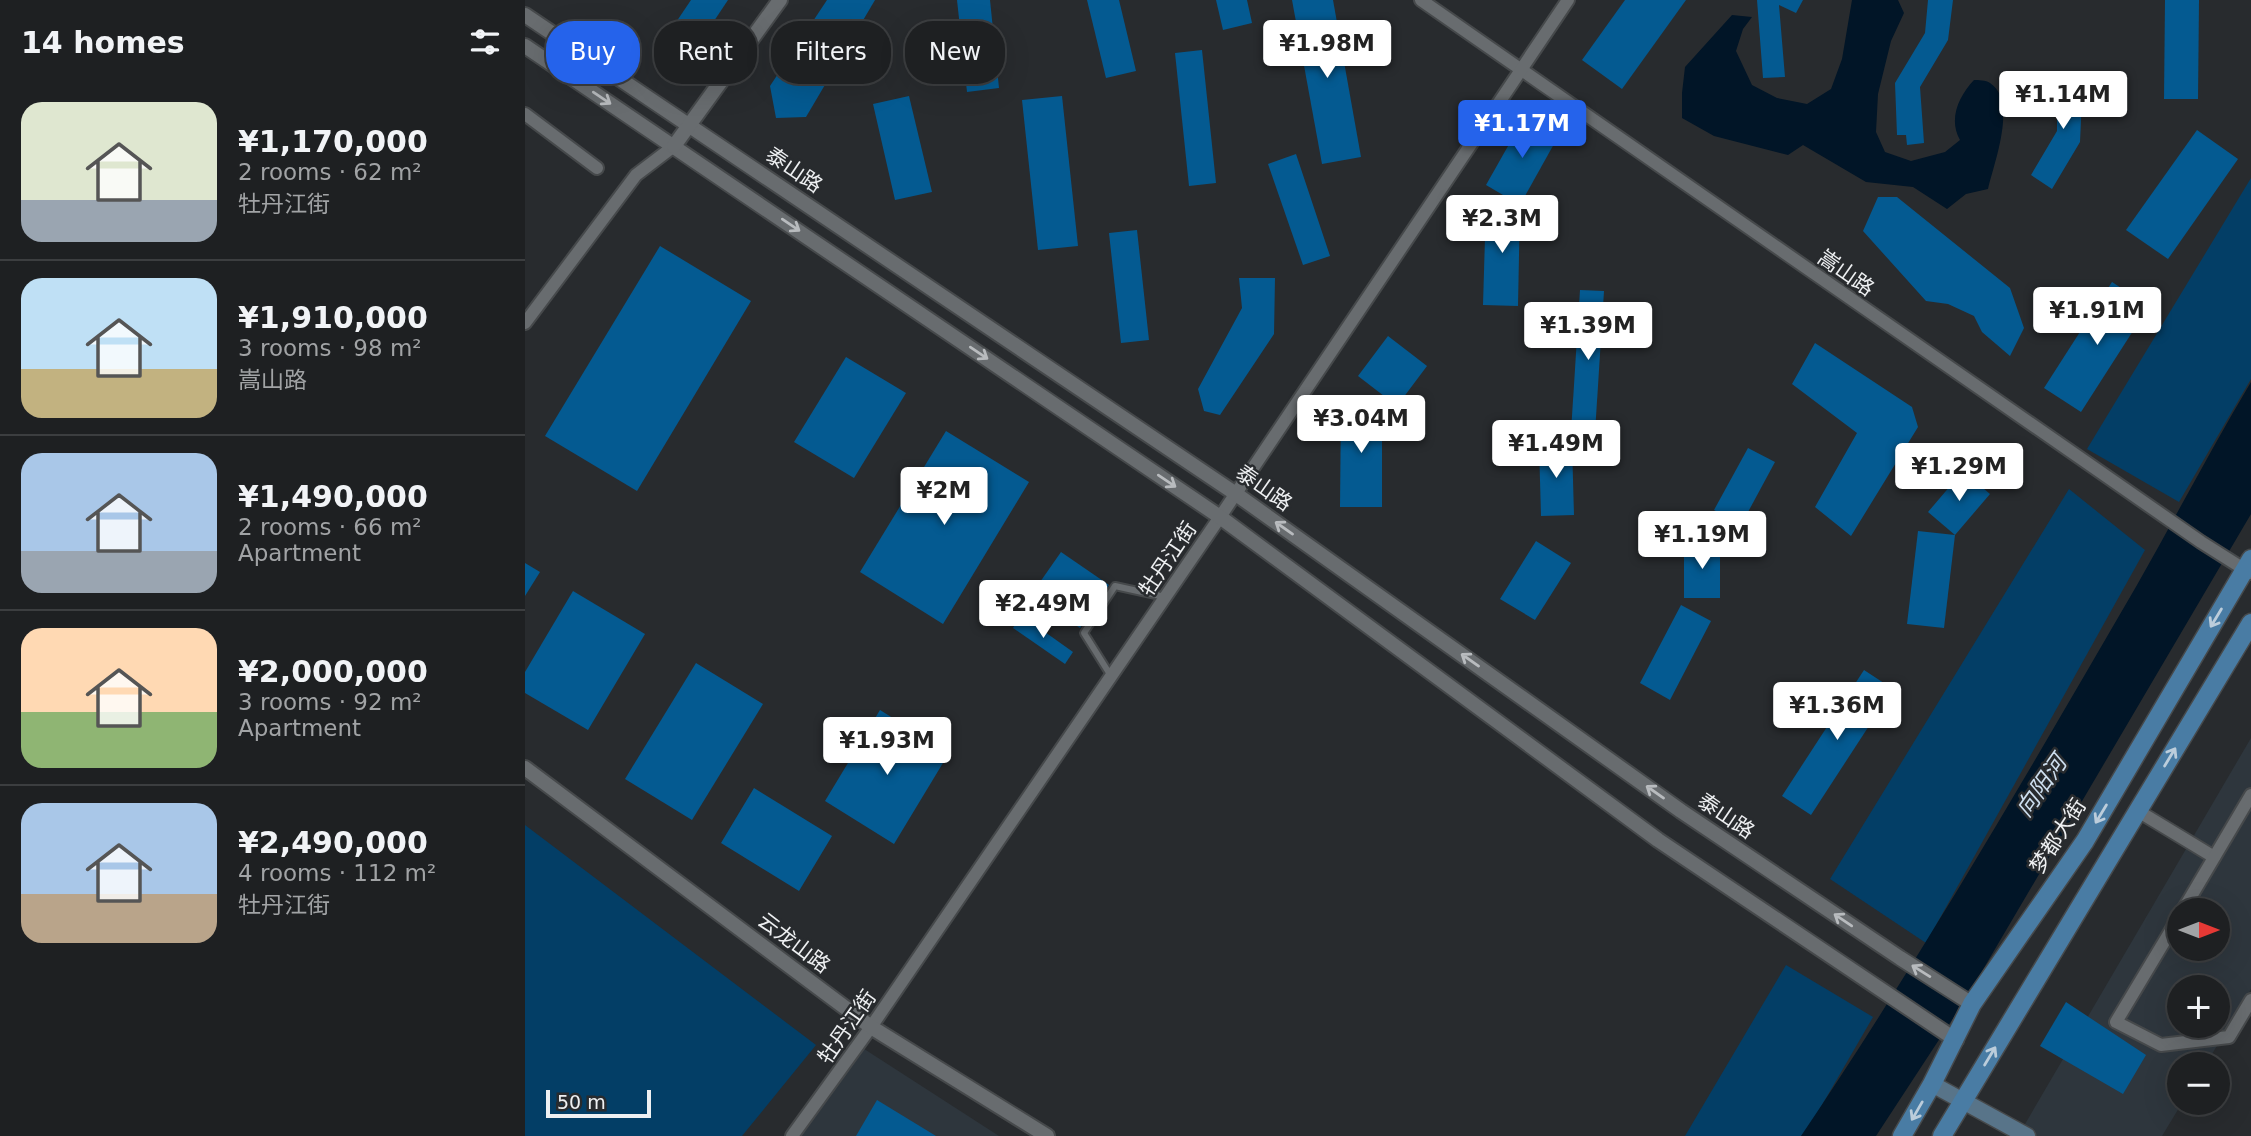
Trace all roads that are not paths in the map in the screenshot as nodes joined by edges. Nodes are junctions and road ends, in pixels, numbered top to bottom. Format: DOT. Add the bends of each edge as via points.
graph roads {
  1 [pos="781,0"];
  2 [pos="1421,0"];
  3 [pos="1568,0"];
  4 [pos="525,15"];
  5 [pos="525,46"];
  6 [pos="1520,71"];
  7 [pos="525,114"];
  8 [pos="689,125"];
  9 [pos="674,146"];
  10 [pos="597,168"];
  11 [pos="525,323"];
  12 [pos="1236,494"];
  13 [pos="1220,517"];
  14 [pos="2249,568"];
  15 [pos="1165,597"];
  16 [pos="2251,623"];
  17 [pos="1111,676"];
  18 [pos="525,768"];
  19 [pos="2251,795"];
  20 [pos="2138,811"];
  21 [pos="2214,857"];
  22 [pos="2190,898"];
  23 [pos="2167,937"];
  24 [pos="2251,1000"];
  25 [pos="1972,1004"];
  26 [pos="871,1027"];
  27 [pos="1956,1040"];
  28 [pos="1932,1084"];
  29 [pos="1963,1101"];
  30 [pos="793,1136"];
  31 [pos="1047,1136"];
  32 [pos="1902,1136"];
  33 [pos="1942,1136"];
  34 [pos="2027,1136"];
  1 -- 8 [label="street"];
  2 -- 6 [label="street, 嵩山路"];
  3 -- 6 [label="street, 牡丹江街"];
  4 -- 8 [label="street, 泰山路"];
  5 -- 9 [label="street, one-way"];
  6 -- 12 [label="street, 牡丹江街"];
  6 -- 14 [label="street, 嵩山路" via="2201,542"];
  7 -- 10 [label="street"];
  8 -- 9 [label="street"];
  8 -- 12 [label="street, 泰山路"];
  9 -- 11 [label="street" via="636,175"];
  9 -- 13 [label="street, one-way"];
  12 -- 13 [label="street, 牡丹江街"];
  25 -- 12 [label="street, 泰山路, one-way" via="1681,811"];
  13 -- 15 [label="street, 牡丹江街"];
  13 -- 27 [label="street" via="1658,840"];
  14 -- 25 [label="main road, 梦都大街, one-way" via="2085,841"];
  15 -- 17 [label="street, 牡丹江街"];
  15 -- 17 [label="lane" via="1115,586 1084,633"];
  20 -- 16 [label="main road, one-way"];
  17 -- 26 [label="street, 牡丹江街"];
  18 -- 26 [label="street, 云龙山路"];
  19 -- 21 [label="street"];
  20 -- 21 [label="street"];
  29 -- 20 [label="main road, one-way"];
  21 -- 22 [label="street"];
  23 -- 24 [label="street" via="2116,1022 2161,1045 2229,1037"];
  25 -- 27 [label="main road, 梦都大街"];
  26 -- 30 [label="street, 牡丹江街"];
  26 -- 31 [label="street, 云龙山路"];
  27 -- 28 [label="main road, 梦都大街"];
  28 -- 29 [label="main road"];
  28 -- 32 [label="main road, 梦都大街, one-way"];
  29 -- 33 [label="main road"];
  29 -- 34 [label="main road"];
}
